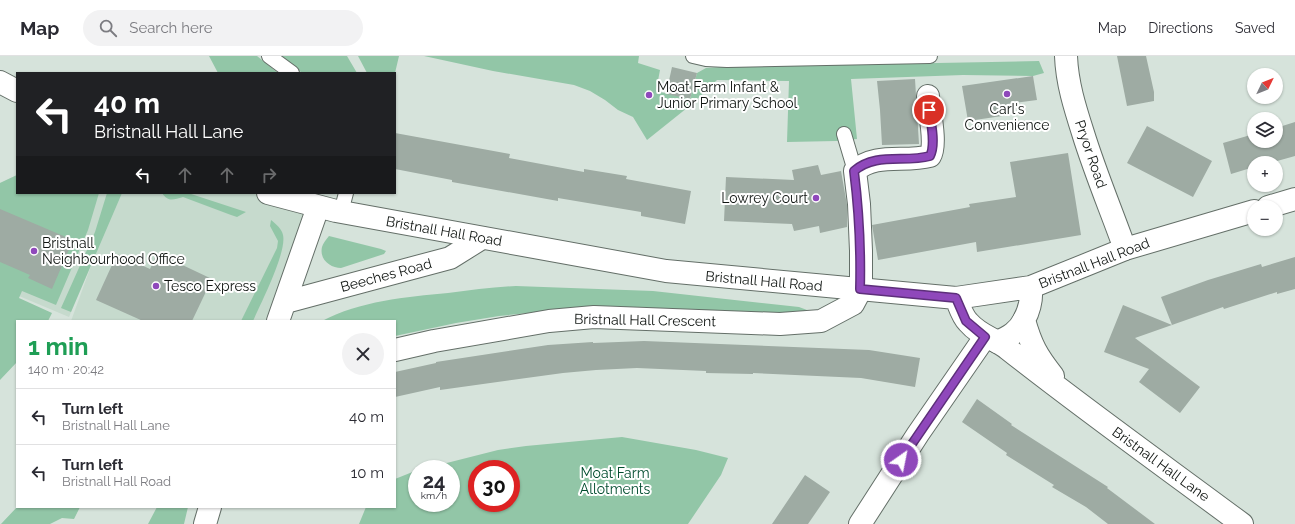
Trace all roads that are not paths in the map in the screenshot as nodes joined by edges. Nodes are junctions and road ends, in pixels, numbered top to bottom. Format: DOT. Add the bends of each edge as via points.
graph roads {
  1 [pos="269,56"];
  2 [pos="693,56"];
  3 [pos="930,56"];
  4 [pos="1066,56"];
  5 [pos="291,72"];
  6 [pos="0,82"];
  7 [pos="16,90"];
  8 [pos="928,96"];
  9 [pos="844,134"];
  10 [pos="854,171"];
  11 [pos="272,194"];
  12 [pos="1295,199"];
  13 [pos="344,202"];
  14 [pos="1283,203"];
  15 [pos="318,206"];
  16 [pos="1247,213"];
  17 [pos="482,238"];
  18 [pos="1125,249"];
  19 [pos="1031,287"];
  20 [pos="860,289"];
  21 [pos="956,298"];
  22 [pos="282,312"];
  23 [pos="1024,320"];
  24 [pos="991,339"];
  25 [pos="396,350"];
  26 [pos="1080,404"];
  27 [pos="210,508"];
  28 [pos="205,524"];
  29 [pos="860,524"];
  30 [pos="1242,524"];
  1 -- 5 [label="lane"];
  2 -- 3 [label="lane" via="727,60"];
  4 -- 18 [label="street, Pryor Road" via="1071,96"];
  6 -- 7 [label="street"];
  8 -- 10 [label="street" via="932,137 930,156 872,160"];
  9 -- 10 [label="lane"];
  10 -- 20 [label="street" via="859,204"];
  11 -- 15 [label="street, Bristnall Hall Road"];
  12 -- 14 [label="street"];
  13 -- 15 [label="street, Bristnall Hall Road"];
  13 -- 17 [label="street, Bristnall Hall Road"];
  15 -- 22 [label="street, Beeches Road"];
  16 -- 18 [label="street, Bristnall Hall Road"];
  17 -- 20 [label="street, Bristnall Hall Road" via="666,271"];
  17 -- 22 [label="street, Beeches Road" via="450,258"];
  18 -- 19 [label="street, Bristnall Hall Road"];
  19 -- 21 [label="street, Bristnall Hall Road"];
  19 -- 23 [label="street" via="1032,298"];
  20 -- 21 [label="street, Bristnall Hall Road"];
  20 -- 25 [label="street, Bristnall Hall Crescent" via="853,304 821,321 780,324 594,317 549,321"];
  21 -- 24 [label="street, Bristnall Hall Lane" via="966,321"];
  23 -- 24 [label="street" via="1009,337"];
  23 -- 26 [label="street, Bristnall Hall Lane" via="1038,357"];
  24 -- 26 [label="street, Bristnall Hall Lane"];
  24 -- 29 [label="street" via="918,434"];
  26 -- 30 [label="street, Bristnall Hall Lane"];
  27 -- 28 [label="street"];
}
